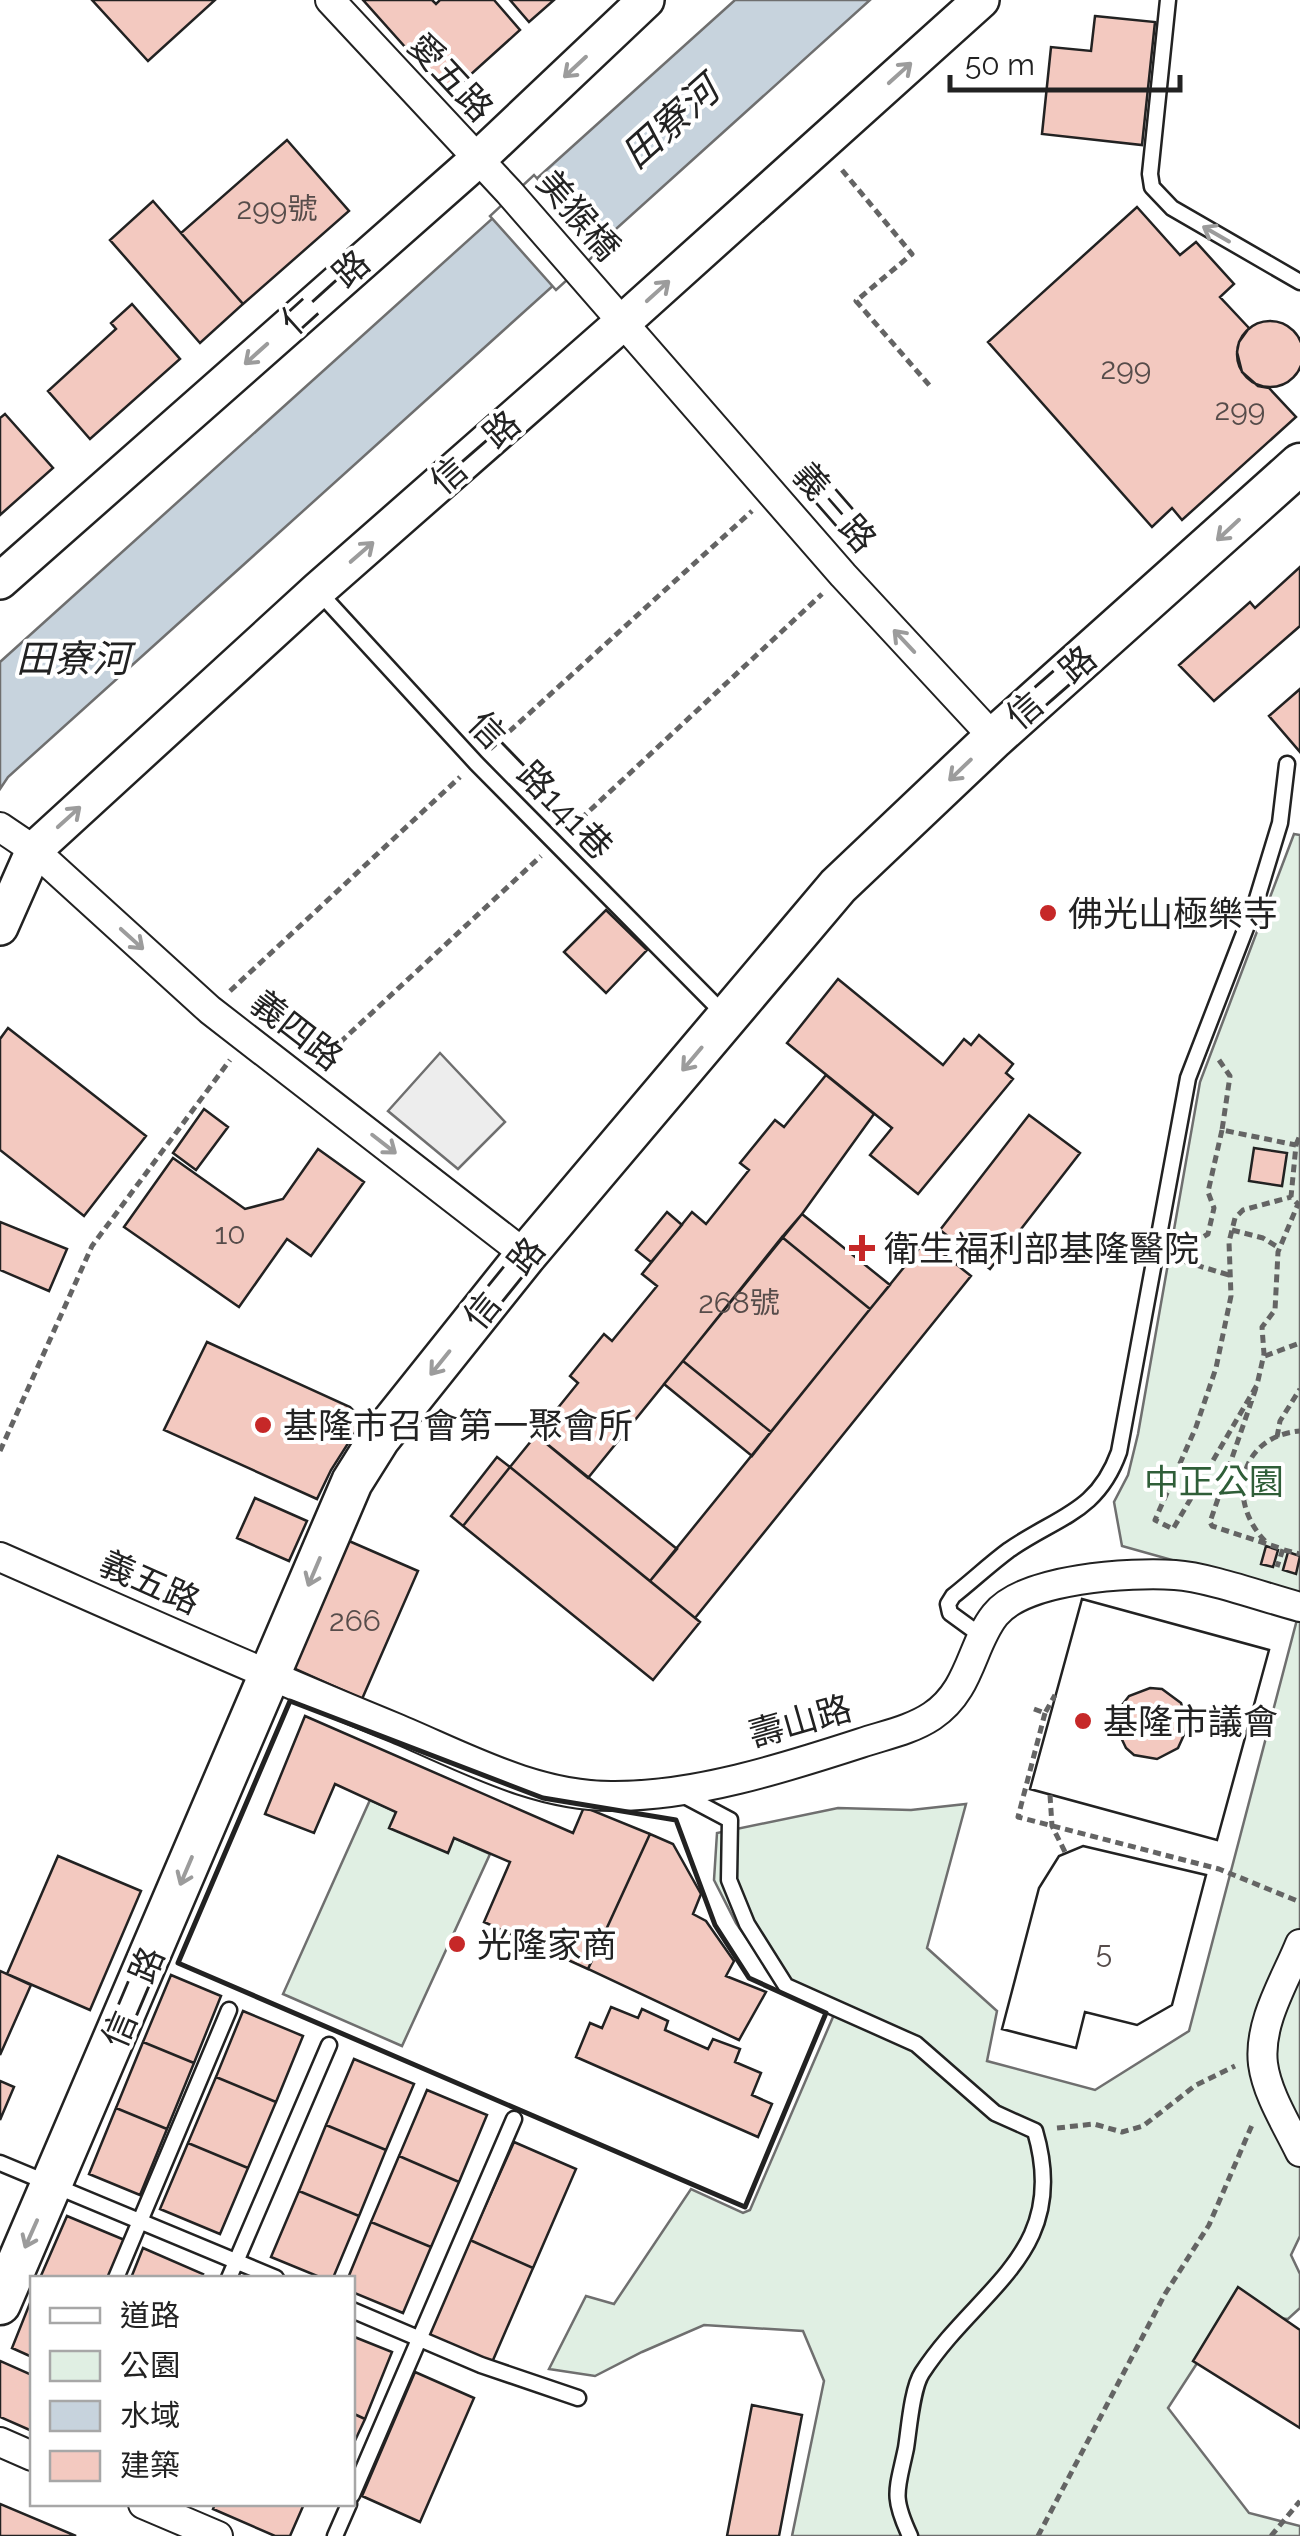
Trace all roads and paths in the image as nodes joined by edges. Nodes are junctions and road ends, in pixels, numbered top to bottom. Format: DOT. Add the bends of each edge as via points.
graph roads {
  1 [pos="330,0"];
  2 [pos="646,0"];
  3 [pos="982,0"];
  4 [pos="1168,0"];
  5 [pos="821,144"];
  6 [pos="477,160"];
  7 [pos="1300,282"];
  8 [pos="624,322"];
  9 [pos="930,386"];
  10 [pos="1300,464"];
  11 [pos="0,581"];
  12 [pos="318,590"];
  13 [pos="994,738"];
  14 [pos="1286,764"];
  15 [pos="0,827"];
  16 [pos="34,850"];
  17 [pos="0,927"];
  18 [pos="727,1017"];
  19 [pos="246,1038"];
  20 [pos="1204,1038"];
  21 [pos="1222,1130"];
  22 [pos="1300,1136"];
  23 [pos="1296,1145"];
  24 [pos="1291,1197"];
  25 [pos="1299,1204"];
  26 [pos="1232,1230"];
  27 [pos="1280,1248"];
  28 [pos="526,1255"];
  29 [pos="1230,1276"];
  30 [pos="1300,1344"];
  31 [pos="1264,1357"];
  32 [pos="1257,1385"];
  33 [pos="1300,1389"];
  34 [pos="1300,1431"];
  35 [pos="1277,1437"];
  36 [pos="0,1452"];
  37 [pos="1283,1549"];
  38 [pos="1300,1554"];
  39 [pos="0,1556"];
  40 [pos="1277,1567"];
  41 [pos="1300,1607"];
  42 [pos="983,1638"];
  43 [pos="269,1676"];
  44 [pos="1055,1695"];
  45 [pos="1034,1709"];
  46 [pos="1045,1712"];
  47 [pos="676,1792"];
  48 [pos="1050,1795"];
  49 [pos="1052,1826"];
  50 [pos="1065,1852"];
  51 [pos="1300,1902"];
  52 [pos="1300,1944"];
  53 [pos="229,2010"];
  54 [pos="329,2045"];
  55 [pos="1266,2076"];
  56 [pos="514,2119"];
  57 [pos="1034,2131"];
  58 [pos="1300,2152"];
  59 [pos="0,2164"];
  60 [pos="52,2186"];
  61 [pos="139,2222"];
  62 [pos="236,2262"];
  63 [pos="117,2276"];
  64 [pos="229,2276"];
  65 [pos="271,2276"];
  66 [pos="0,2304"];
  67 [pos="355,2311"];
  68 [pos="420,2338"];
  69 [pos="578,2398"];
  70 [pos="0,2442"];
  71 [pos="30,2455"];
  72 [pos="355,2488"];
  73 [pos="1300,2502"];
  74 [pos="148,2506"];
  75 [pos="348,2506"];
  76 [pos="218,2536"];
  77 [pos="335,2536"];
  78 [pos="910,2536"];
  79 [pos="1038,2536"];
  80 [pos="1271,2536"];
  1 -- 6 [label="street, 愛五路"];
  2 -- 6 [label="street, 仁一路, one-way"];
  5 -- 3 [label="street, 信一路, one-way"];
  7 -- 4 [label="lane, one-way" via="1172,208 1152,187"];
  8 -- 5 [label="street, 信一路, one-way"];
  5 -- 9 [label="path" via="912,254 856,301"];
  6 -- 8 [label="street, 美猴橋"];
  6 -- 11 [label="street, 仁一路, one-way"];
  12 -- 8 [label="street, 信一路, one-way"];
  13 -- 8 [label="street, 義三路, one-way"];
  10 -- 13 [label="main road, 信二路, one-way"];
  16 -- 12 [label="street, 信一路, one-way"];
  12 -- 18 [label="lane, 信一路141巷"];
  13 -- 18 [label="main road, 信二路, one-way" via="838,886"];
  14 -- 20 [label="lane" via="1280,822"];
  15 -- 16 [label="street, 義四路"];
  16 -- 17 [label="street, 信一路"];
  16 -- 19 [label="street, 義四路, one-way"];
  18 -- 28 [label="main road, 信二路, one-way"];
  19 -- 28 [label="street, 義四路, one-way"];
  19 -- 36 [label="path" via="92,1246"];
  20 -- 21 [label="path" via="1230,1076"];
  20 -- 42 [label="lane" via="1188,1078 1112,1470 1087,1503 1010,1550 953,1596 950,1612"];
  21 -- 23 [label="path"];
  21 -- 29 [label="path" via="1208,1192 1214,1208 1208,1234 1191,1244 1186,1262"];
  22 -- 23 [label="path"];
  23 -- 24 [label="path"];
  24 -- 25 [label="path"];
  24 -- 26 [label="path" via="1243,1210"];
  25 -- 27 [label="path"];
  26 -- 27 [label="path"];
  26 -- 29 [label="path"];
  27 -- 31 [label="path" via="1275,1310 1262,1327"];
  28 -- 43 [label="main road, 信二路, one-way" via="352,1482"];
  29 -- 32 [label="path" via="1228,1314 1207,1398 1154,1520 1173,1529"];
  30 -- 31 [label="path"];
  31 -- 32 [label="path"];
  32 -- 37 [label="path" via="1210,1524"];
  33 -- 35 [label="path"];
  34 -- 35 [label="path"];
  35 -- 37 [label="path" via="1255,1453 1241,1490 1252,1527"];
  37 -- 38 [label="path"];
  37 -- 40 [label="path"];
  39 -- 43 [label="street, 義五路"];
  41 -- 42 [label="street, 壽山路" via="1178,1575 1085,1578 1014,1599 995,1614"];
  42 -- 47 [label="street, 壽山路" via="952,1697 911,1727 792,1766"];
  43 -- 47 [label="street, 壽山路" via="543,1789 609,1796"];
  43 -- 60 [label="main road, 信二路, one-way"];
  44 -- 46 [label="path"];
  45 -- 46 [label="path"];
  46 -- 49 [label="path" via="1018,1817"];
  47 -- 57 [label="lane" via="730,1820 729,1880 746,1924 786,1986 916,2044 994,2114"];
  48 -- 49 [label="path"];
  49 -- 50 [label="path"];
  49 -- 51 [label="path" via="1219,1868"];
  52 -- 55 [label="street" via="1266,2024"];
  53 -- 61 [label="lane"];
  54 -- 62 [label="lane"];
  55 -- 57 [label="path" via="1245,2057 1143,2126 1122,2132 1094,2124"];
  55 -- 58 [label="street"];
  55 -- 79 [label="path" via="1210,2225 1165,2294"];
  56 -- 68 [label="lane"];
  57 -- 78 [label="lane" via="1044,2194 1033,2231 1010,2274 919,2376 895,2503"];
  59 -- 60 [label="lane"];
  60 -- 61 [label="lane"];
  60 -- 66 [label="main road, 信二路, one-way"];
  61 -- 62 [label="lane"];
  61 -- 63 [label="lane"];
  62 -- 64 [label="lane"];
  62 -- 65 [label="lane"];
  67 -- 68 [label="lane"];
  68 -- 69 [label="lane"];
  68 -- 72 [label="lane"];
  70 -- 71 [label="street"];
  73 -- 80 [label="path"];
  74 -- 76 [label="street"];
  75 -- 77 [label="lane"];
}
